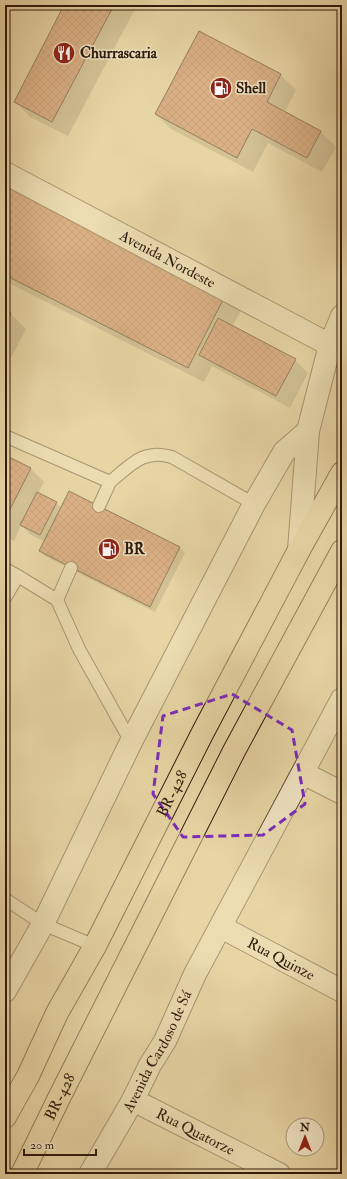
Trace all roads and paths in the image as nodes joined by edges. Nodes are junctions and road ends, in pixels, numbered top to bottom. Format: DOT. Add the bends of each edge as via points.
graph roads {
  1 [pos="5,173"];
  2 [pos="342,316"];
  3 [pos="330,346"];
  4 [pos="308,431"];
  5 [pos="5,436"];
  6 [pos="342,472"];
  7 [pos="110,482"];
  8 [pos="254,504"];
  9 [pos="99,506"];
  10 [pos="299,550"];
  11 [pos="342,551"];
  12 [pos="71,568"];
  13 [pos="5,569"];
  14 [pos="18,576"];
  15 [pos="5,598"];
  16 [pos="57,600"];
  17 [pos="342,699"];
  18 [pos="131,742"];
  19 [pos="303,773"];
  20 [pos="342,794"];
  21 [pos="5,899"];
  22 [pos="43,924"];
  23 [pos="221,927"];
  24 [pos="95,946"];
  25 [pos="5,991"];
  26 [pos="342,991"];
  27 [pos="133,1100"];
  28 [pos="5,1117"];
  29 [pos="22,1174"];
  30 [pos="90,1174"];
  31 [pos="279,1174"];
  1 -- 3 [label="street, Avenida Nordeste"];
  2 -- 3 [label="street"];
  3 -- 4 [label="street"];
  4 -- 8 [label="street" via="284,452"];
  4 -- 10 [label="street"];
  5 -- 7 [label="lane"];
  6 -- 10 [label="highway, BR-428 / BR-428"];
  7 -- 8 [label="lane" via="138,460 150,454 163,454"];
  7 -- 9 [label="lane"];
  8 -- 18 [label="street"];
  10 -- 24 [label="highway, BR-428 / BR-428"];
  11 -- 29 [label="highway, BR-428 / BR-428" via="227,765"];
  12 -- 16 [label="lane"];
  13 -- 14 [label="lane"];
  14 -- 15 [label="lane"];
  14 -- 16 [label="lane"];
  16 -- 18 [label="lane" via="79,649"];
  17 -- 19 [label="street, Avenida Cardoso de Sá"];
  18 -- 22 [label="street"];
  19 -- 20 [label="street"];
  19 -- 23 [label="street, Avenida Cardoso de Sá"];
  21 -- 22 [label="lane"];
  22 -- 24 [label="lane"];
  22 -- 25 [label="street"];
  23 -- 26 [label="street, Rua Quinze"];
  23 -- 27 [label="street, Avenida Cardoso de Sá"];
  24 -- 28 [label="highway, BR-428 / BR-428" via="57,1013 28,1076"];
  27 -- 30 [label="street, Avenida Cardoso de Sá"];
  27 -- 31 [label="street, Rua Quatorze"];
}
